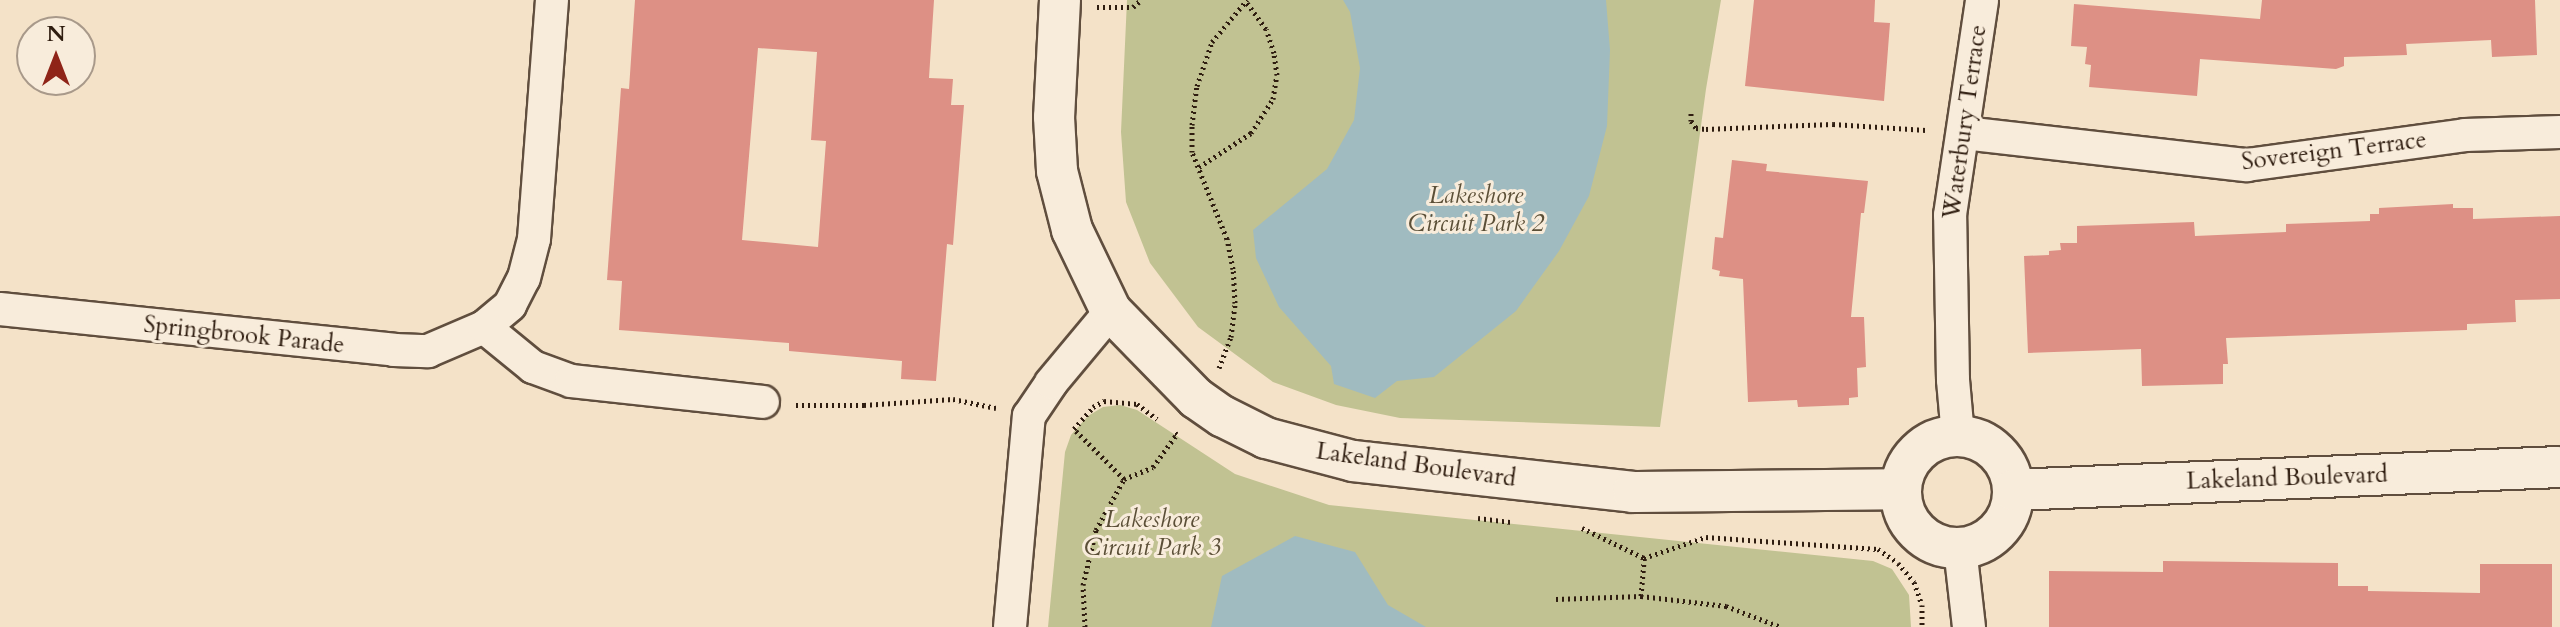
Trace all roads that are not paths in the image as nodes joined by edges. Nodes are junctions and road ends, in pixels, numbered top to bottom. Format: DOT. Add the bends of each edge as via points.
graph roads {
  1 [pos="552,0"];
  2 [pos="1060,0"];
  3 [pos="1982,0"];
  4 [pos="2560,132"];
  5 [pos="1964,133"];
  6 [pos="0,309"];
  7 [pos="1111,311"];
  8 [pos="484,327"];
  9 [pos="763,402"];
  10 [pos="1958,436"];
  11 [pos="2560,467"];
  12 [pos="1900,489"];
  13 [pos="2013,490"];
  14 [pos="1960,548"];
  15 [pos="1010,627"];
  16 [pos="1969,627"];
  1 -- 8 [label="street, Springbrook Parade" via="534,239 510,305"];
  2 -- 7 [label="street, Lakeland Boulevard" via="1057,171 1072,230"];
  3 -- 5 [label="street, Waterbury Terrace"];
  4 -- 5 [label="street, Sovereign Terrace" via="2465,135 2247,165"];
  5 -- 10 [label="street, Waterbury Terrace" via="1950,215"];
  6 -- 8 [label="street, Springbrook Parade" via="394,350 428,351"];
  7 -- 12 [label="street, Lakeland Boulevard" via="1196,398 1266,438 1353,461 1633,492"];
  7 -- 15 [label="street" via="1029,416"];
  8 -- 9 [label="street" via="533,367 571,381"];
  10 -- 12 [label="street" via="1925,445 1912,457"];
  10 -- 13 [label="street" via="1975,439 1996,453"];
  11 -- 13 [label="street, Lakeland Boulevard"];
  12 -- 14 [label="street" via="1906,516 1924,538"];
  13 -- 14 [label="street" via="2004,523 1977,545"];
  14 -- 16 [label="street"];
}
